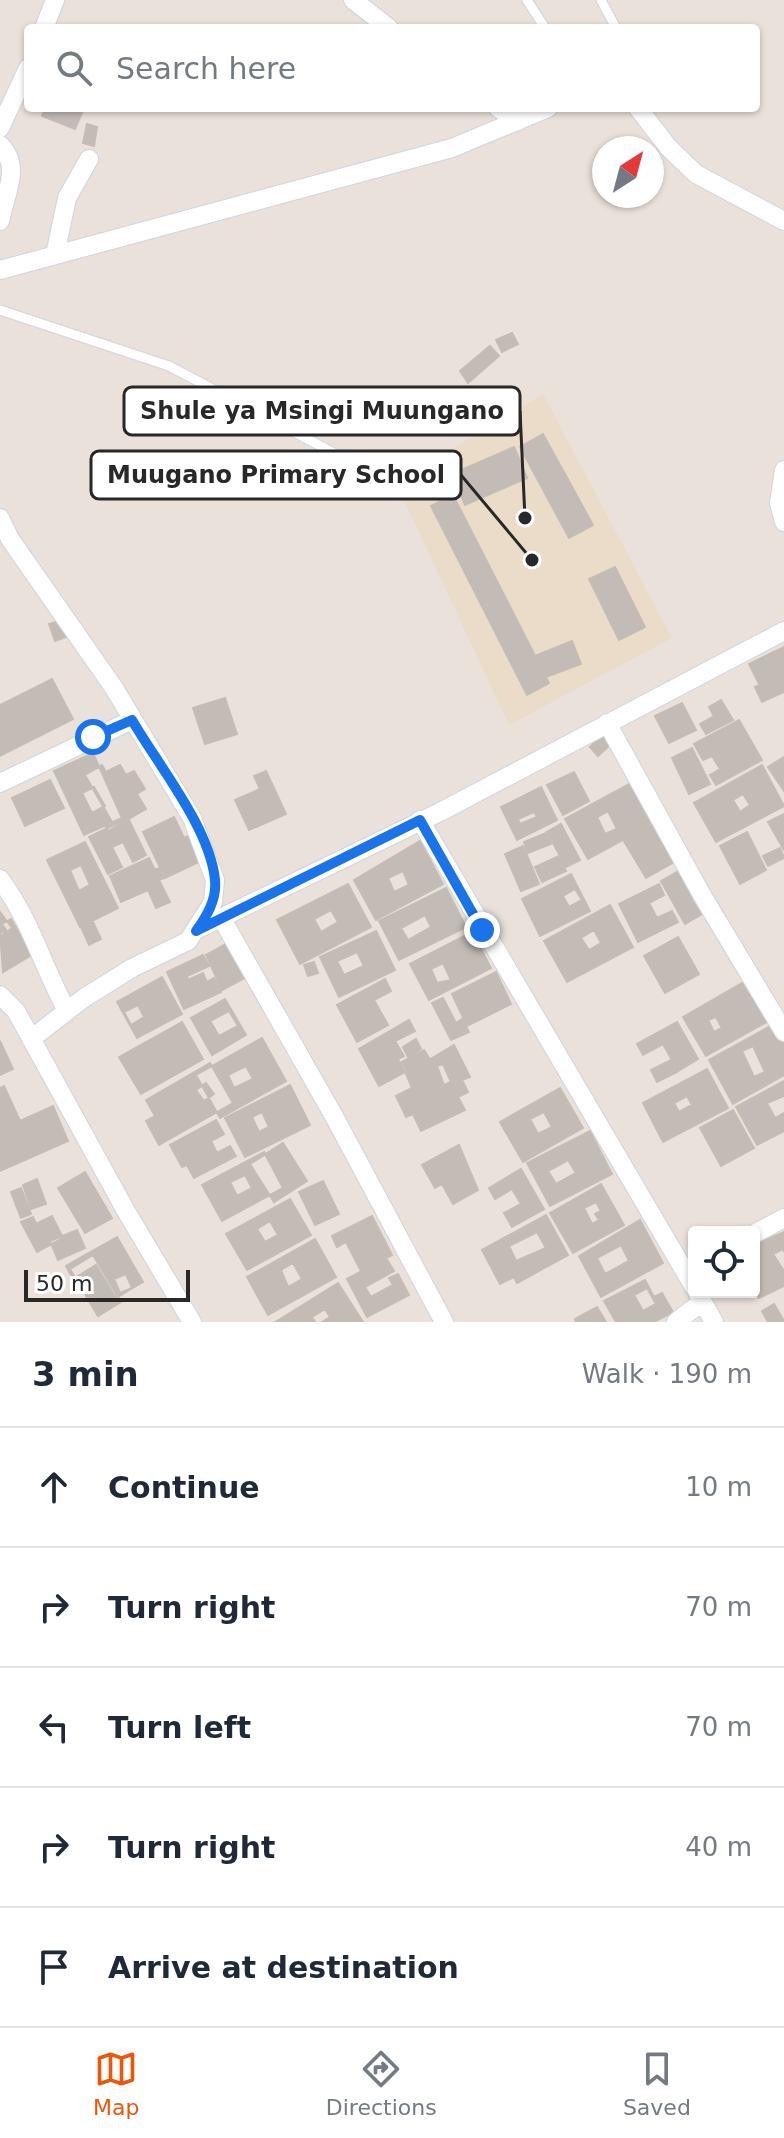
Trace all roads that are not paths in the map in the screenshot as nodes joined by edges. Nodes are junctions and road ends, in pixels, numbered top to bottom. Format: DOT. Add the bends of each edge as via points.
graph roads {
  1 [pos="55,0"];
  2 [pos="353,0"];
  3 [pos="527,0"];
  4 [pos="601,0"];
  5 [pos="46,24"];
  6 [pos="384,24"];
  7 [pos="542,24"];
  8 [pos="614,24"];
  9 [pos="24,77"];
  10 [pos="504,112"];
  11 [pos="539,112"];
  12 [pos="641,112"];
  13 [pos="518,121"];
  14 [pos="0,128"];
  15 [pos="0,145"];
  16 [pos="89,159"];
  17 [pos="0,221"];
  18 [pos="784,221"];
  19 [pos="55,255"];
  20 [pos="0,270"];
  21 [pos="0,310"];
  22 [pos="784,470"];
  23 [pos="431,496"];
  24 [pos="0,518"];
  25 [pos="784,522"];
  26 [pos="784,631"];
  27 [pos="132,720"];
  28 [pos="607,723"];
  29 [pos="0,783"];
  30 [pos="420,820"];
  31 [pos="0,879"];
  32 [pos="222,919"];
  33 [pos="196,931"];
  34 [pos="0,995"];
  35 [pos="67,1011"];
  36 [pos="784,1032"];
  37 [pos="31,1039"];
  38 [pos="784,1218"];
  39 [pos="760,1231"];
  40 [pos="688,1272"];
  41 [pos="688,1298"];
  42 [pos="702,1298"];
  43 [pos="437,1320"];
  44 [pos="192,1322"];
  45 [pos="676,1322"];
  46 [pos="714,1322"];
  1 -- 5 [label="street"];
  2 -- 6 [label="street"];
  3 -- 7 [label="lane"];
  4 -- 8 [label="lane"];
  9 -- 14 [label="street"];
  10 -- 13 [label="street"];
  11 -- 13 [label="street"];
  12 -- 18 [label="street" via="696,174"];
  13 -- 19 [label="street" via="452,148"];
  15 -- 17 [label="street" via="14,170"];
  16 -- 19 [label="street" via="64,207"];
  19 -- 20 [label="street"];
  21 -- 23 [label="lane" via="169,366 366,470"];
  22 -- 25 [label="street" via="779,503"];
  24 -- 27 [label="street"];
  26 -- 28 [label="street"];
  27 -- 29 [label="street"];
  27 -- 33 [label="street" via="207,852 215,880 213,902"];
  28 -- 30 [label="street"];
  28 -- 36 [label="street"];
  30 -- 32 [label="street"];
  30 -- 40 [label="street"];
  31 -- 35 [label="street" via="18,903"];
  32 -- 33 [label="street"];
  32 -- 43 [label="street" via="365,1174"];
  33 -- 35 [label="street" via="188,941 132,968"];
  34 -- 37 [label="street"];
  35 -- 37 [label="street"];
  37 -- 44 [label="street"];
  38 -- 39 [label="street"];
  41 -- 45 [label="street"];
  42 -- 46 [label="street"];
}
